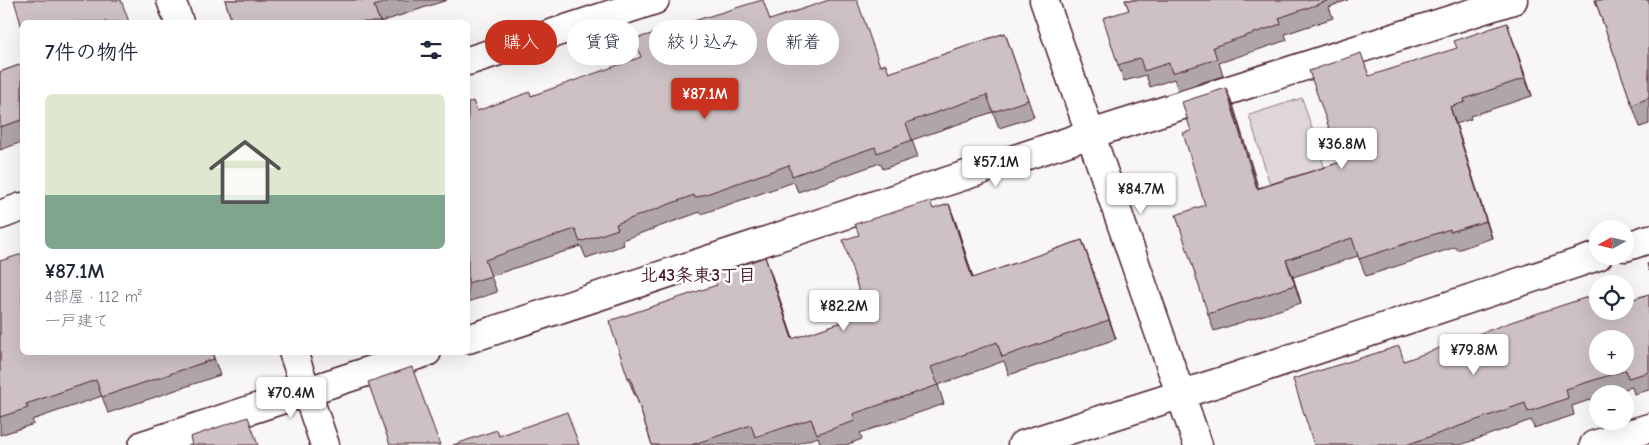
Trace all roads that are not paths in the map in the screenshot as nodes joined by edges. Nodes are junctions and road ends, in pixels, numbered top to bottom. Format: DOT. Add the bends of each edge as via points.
graph roads {
  1 [pos="171,0"];
  2 [pos="655,0"];
  3 [pos="1044,0"];
  4 [pos="1514,0"];
  5 [pos="178,20"];
  6 [pos="470,60"];
  7 [pos="1091,134"];
  8 [pos="20,208"];
  9 [pos="0,215"];
  10 [pos="1649,239"];
  11 [pos="1634,244"];
  12 [pos="1589,259"];
  13 [pos="470,338"];
  14 [pos="294,355"];
  15 [pos="418,355"];
  16 [pos="306,392"];
  17 [pos="1181,394"];
  18 [pos="1649,428"];
  19 [pos="142,445"];
  20 [pos="325,445"];
  21 [pos="1022,445"];
  22 [pos="1198,445"];
  23 [pos="1594,445"];
  1 -- 5 [label="street"];
  2 -- 6 [label="street"];
  3 -- 7 [label="street"];
  4 -- 7 [label="street"];
  7 -- 13 [label="street"];
  7 -- 17 [label="street"];
  8 -- 9 [label="street"];
  10 -- 11 [label="street"];
  12 -- 17 [label="street"];
  14 -- 16 [label="street"];
  15 -- 16 [label="street"];
  16 -- 19 [label="street"];
  16 -- 20 [label="street"];
  17 -- 21 [label="street"];
  17 -- 22 [label="street"];
  18 -- 23 [label="street"];
}
